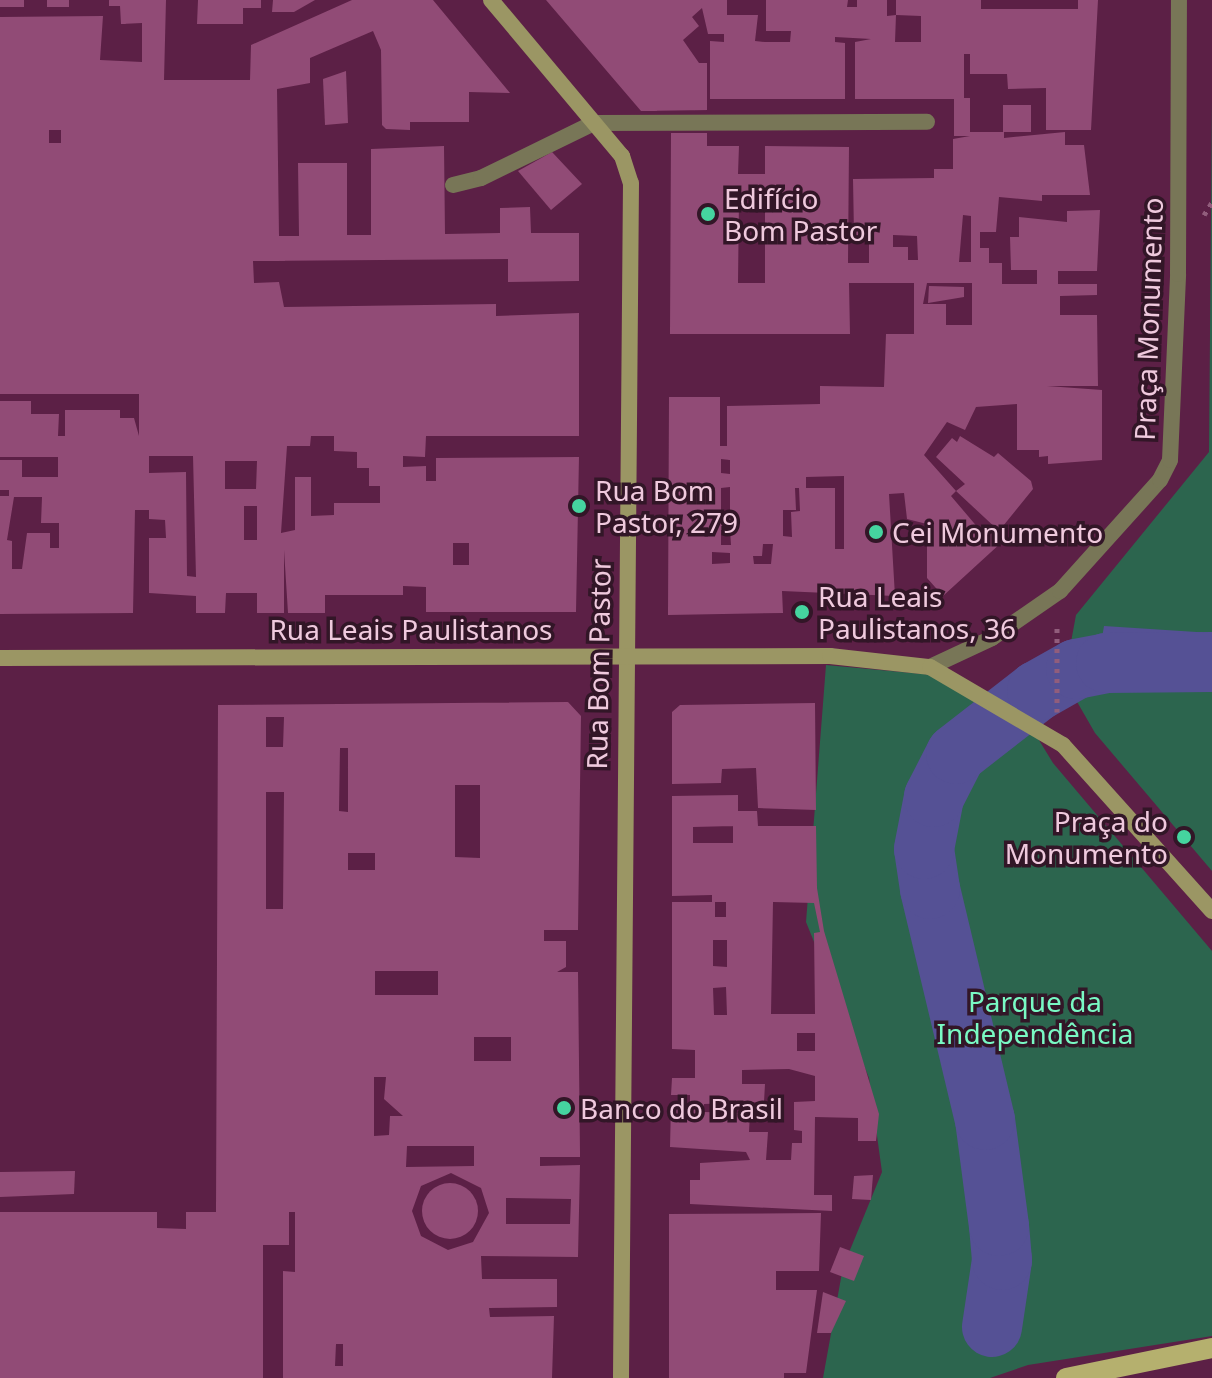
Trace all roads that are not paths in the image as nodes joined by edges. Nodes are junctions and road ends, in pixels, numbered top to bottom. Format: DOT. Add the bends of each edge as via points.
graph roads {
  1 [pos="491,0"];
  2 [pos="1179,0"];
  3 [pos="927,122"];
  4 [pos="594,123"];
  5 [pos="453,185"];
  6 [pos="624,655"];
  7 [pos="0,658"];
  8 [pos="930,667"];
  9 [pos="1212,911"];
  10 [pos="1212,1348"];
  11 [pos="621,1378"];
  12 [pos="1066,1378"];
  1 -- 4 [label="main road, Rua Bom Pastor"];
  2 -- 8 [label="street, Praça Monumento" via="1178,274 1170,460 1160,480 1060,591 992,638"];
  3 -- 4 [label="street"];
  4 -- 5 [label="street" via="481,178"];
  4 -- 6 [label="main road, Rua Bom Pastor" via="622,156 631,183"];
  6 -- 7 [label="main road, Rua Leais Paulistanos"];
  6 -- 8 [label="main road, Rua Leais Paulistanos" via="830,656"];
  6 -- 11 [label="main road, Rua Bom Pastor"];
  8 -- 9 [label="main road, Rua Leais Paulistanos" via="1063,745"];
  10 -- 12 [label="main road"];
}
